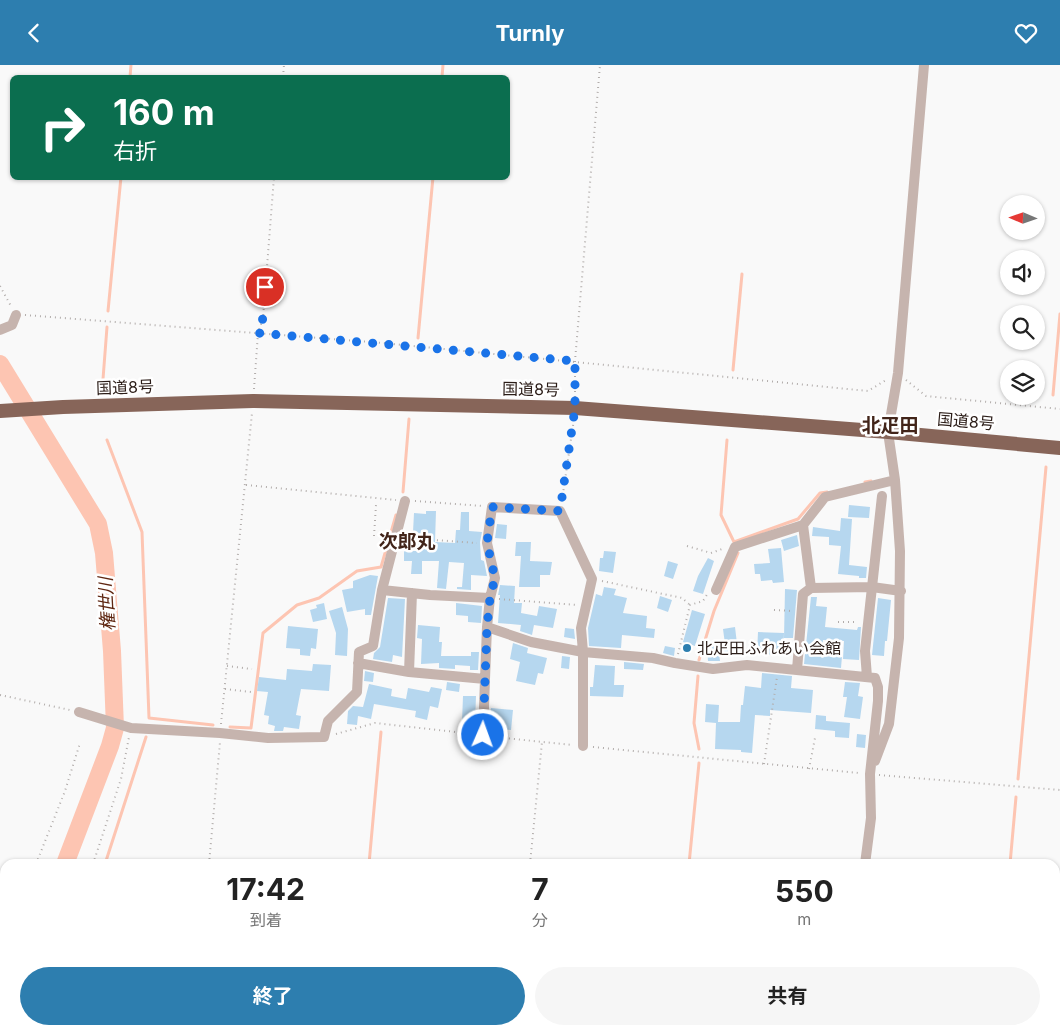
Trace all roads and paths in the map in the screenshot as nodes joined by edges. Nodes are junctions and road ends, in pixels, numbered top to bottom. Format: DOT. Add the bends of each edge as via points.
graph roads {
  1 [pos="600,65"];
  2 [pos="924,65"];
  3 [pos="274,180"];
  4 [pos="0,285"];
  5 [pos="14,320"];
  6 [pos="0,331"];
  7 [pos="258,333"];
  8 [pos="575,361"];
  9 [pos="898,373"];
  10 [pos="575,408"];
  11 [pos="1060,409"];
  12 [pos="5,410"];
  13 [pos="888,432"];
  14 [pos="1060,448"];
  15 [pos="895,481"];
  16 [pos="882,495"];
  17 [pos="405,501"];
  18 [pos="376,505"];
  19 [pos="492,507"];
  20 [pos="560,511"];
  21 [pos="374,522"];
  22 [pos="378,522"];
  23 [pos="803,525"];
  24 [pos="374,536"];
  25 [pos="397,537"];
  26 [pos="487,543"];
  27 [pos="686,546"];
  28 [pos="729,546"];
  29 [pos="592,579"];
  30 [pos="872,587"];
  31 [pos="812,588"];
  32 [pos="382,590"];
  33 [pos="716,590"];
  34 [pos="901,591"];
  35 [pos="412,593"];
  36 [pos="490,598"];
  37 [pos="690,605"];
  38 [pos="586,606"];
  39 [pos="774,610"];
  40 [pos="802,611"];
  41 [pos="838,622"];
  42 [pos="866,622"];
  43 [pos="487,627"];
  44 [pos="584,652"];
  45 [pos="358,663"];
  46 [pos="675,663"];
  47 [pos="227,666"];
  48 [pos="778,668"];
  49 [pos="252,669"];
  50 [pos="797,670"];
  51 [pos="409,672"];
  52 [pos="871,678"];
  53 [pos="485,679"];
  54 [pos="896,681"];
  55 [pos="225,689"];
  56 [pos="251,692"];
  57 [pos="0,695"];
  58 [pos="79,712"];
  59 [pos="131,728"];
  60 [pos="220,733"];
  61 [pos="483,735"];
  62 [pos="324,737"];
  63 [pos="815,737"];
  64 [pos="542,742"];
  65 [pos="80,743"];
  66 [pos="583,746"];
  67 [pos="764,764"];
  68 [pos="809,769"];
  69 [pos="870,774"];
  70 [pos="1060,790"];
  71 [pos="38,859"];
  72 [pos="94,859"];
  73 [pos="209,859"];
  74 [pos="530,859"];
  75 [pos="866,859"];
  1 -- 8 [label="path"];
  2 -- 9 [label="street"];
  3 -- 7 [label="path" via="263,318"];
  4 -- 5 [label="path"];
  5 -- 6 [label="street"];
  5 -- 7 [label="path"];
  7 -- 8 [label="path"];
  8 -- 9 [label="path" via="868,391"];
  8 -- 10 [label="path"];
  9 -- 11 [label="path" via="926,396"];
  9 -- 13 [label="street"];
  10 -- 12 [label="highway, 国道8号" via="253,401"];
  10 -- 13 [label="highway, 国道8号"];
  10 -- 20 [label="path"];
  13 -- 14 [label="highway, 国道8号"];
  13 -- 15 [label="street"];
  15 -- 23 [label="street" via="825,497"];
  15 -- 34 [label="street"];
  16 -- 30 [label="street"];
  17 -- 19 [label="path"];
  17 -- 25 [label="street"];
  17 -- 47 [label="path" via="246,485"];
  18 -- 21 [label="path"];
  19 -- 20 [label="street"];
  19 -- 26 [label="street"];
  20 -- 29 [label="street"];
  21 -- 22 [label="path"];
  21 -- 24 [label="path"];
  23 -- 31 [label="street"];
  23 -- 33 [label="street" via="735,547"];
  25 -- 26 [label="path"];
  25 -- 32 [label="street"];
  26 -- 36 [label="street" via="495,578"];
  27 -- 28 [label="path" via="711,553"];
  29 -- 37 [label="path" via="682,598"];
  29 -- 38 [label="street"];
  30 -- 31 [label="street"];
  30 -- 34 [label="street"];
  30 -- 52 [label="street" via="864,651"];
  31 -- 40 [label="street" via="803,594"];
  32 -- 35 [label="street"];
  32 -- 45 [label="street" via="373,646 359,652"];
  33 -- 37 [label="path" via="707,594 703,601"];
  34 -- 54 [label="street"];
  35 -- 36 [label="street"];
  35 -- 51 [label="street"];
  36 -- 38 [label="path"];
  36 -- 43 [label="street"];
  37 -- 46 [label="path"];
  38 -- 44 [label="street" via="582,628"];
  39 -- 40 [label="path"];
  40 -- 50 [label="street"];
  41 -- 42 [label="path"];
  43 -- 44 [label="street" via="531,642"];
  43 -- 53 [label="street"];
  44 -- 46 [label="street"];
  44 -- 66 [label="street"];
  45 -- 51 [label="street"];
  45 -- 62 [label="street" via="357,692 328,721"];
  46 -- 48 [label="street" via="713,669 747,665"];
  47 -- 49 [label="path"];
  47 -- 55 [label="path"];
  48 -- 50 [label="street"];
  48 -- 67 [label="path"];
  50 -- 52 [label="street"];
  51 -- 53 [label="street"];
  52 -- 54 [label="street"];
  52 -- 69 [label="street" via="878,687 878,701"];
  53 -- 61 [label="street"];
  54 -- 69 [label="street" via="889,724"];
  55 -- 56 [label="path"];
  55 -- 60 [label="path"];
  57 -- 58 [label="path"];
  58 -- 59 [label="street"];
  59 -- 60 [label="street"];
  59 -- 72 [label="path" via="121,779"];
  60 -- 62 [label="street" via="268,738"];
  60 -- 73 [label="path"];
  61 -- 62 [label="path" via="375,723"];
  61 -- 64 [label="path"];
  63 -- 68 [label="path"];
  64 -- 66 [label="path"];
  64 -- 74 [label="path"];
  65 -- 71 [label="path" via="66,791"];
  66 -- 67 [label="path"];
  67 -- 68 [label="path"];
  68 -- 69 [label="path"];
  69 -- 70 [label="path"];
  69 -- 75 [label="street" via="871,818"];
}
